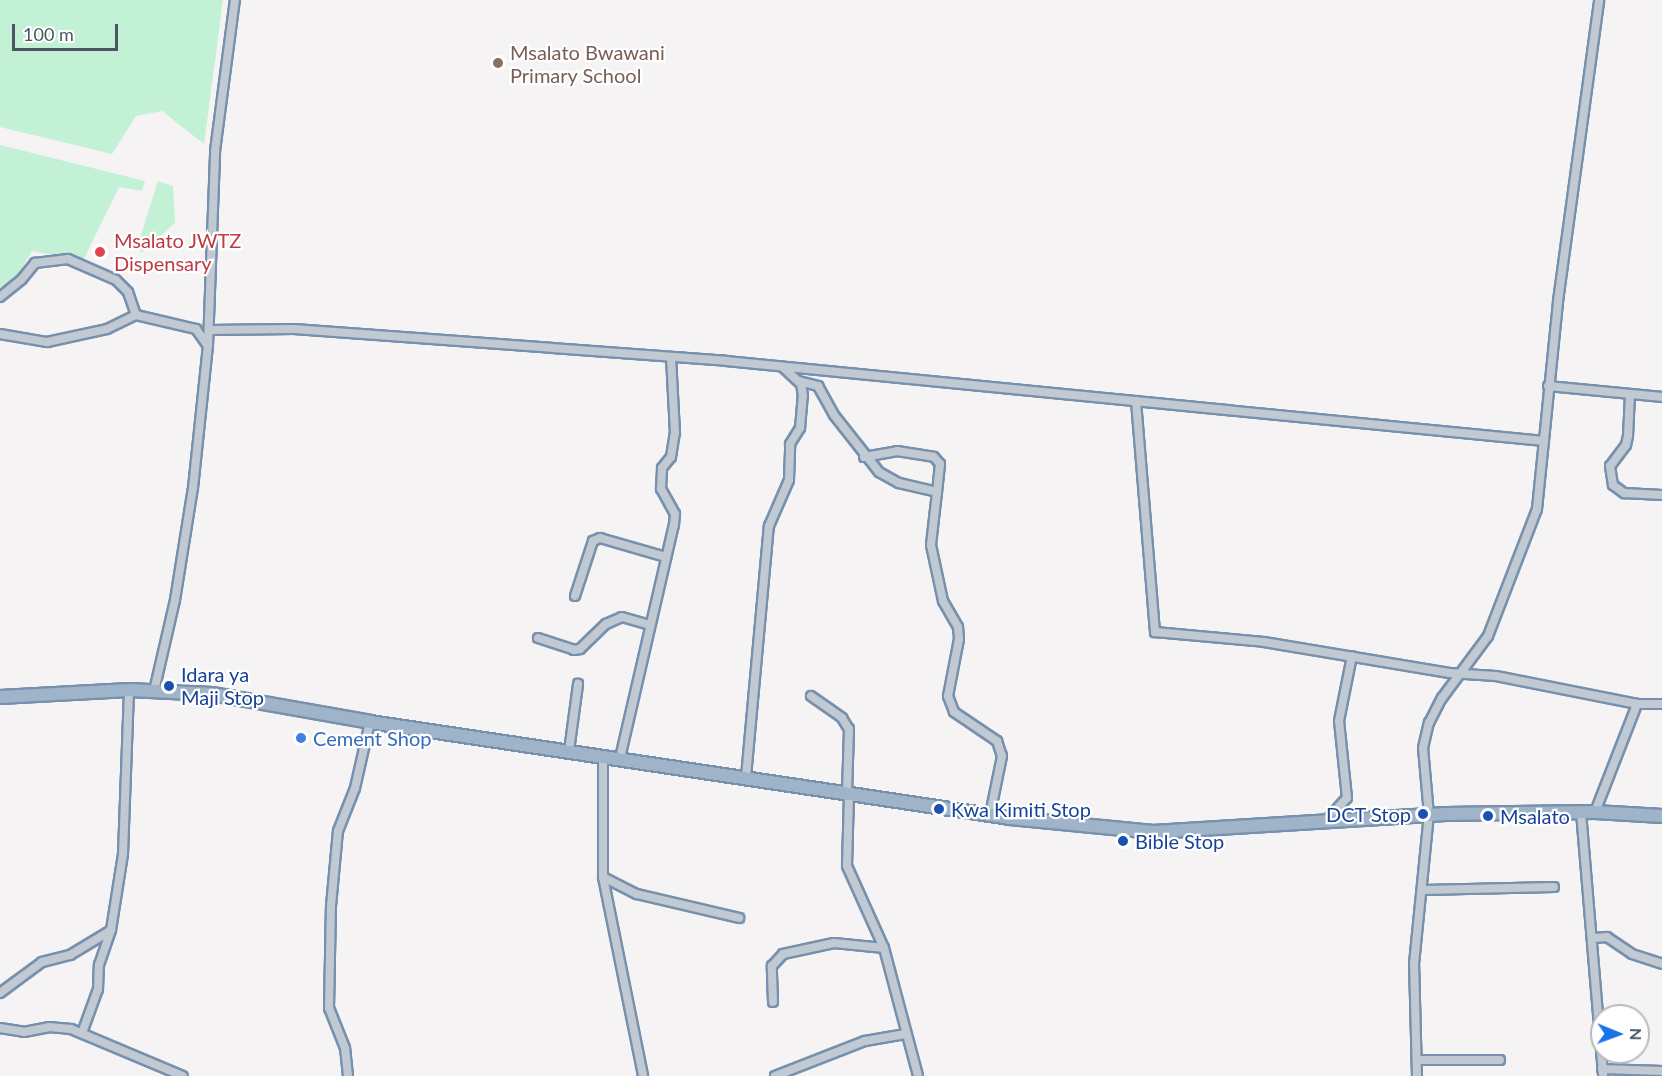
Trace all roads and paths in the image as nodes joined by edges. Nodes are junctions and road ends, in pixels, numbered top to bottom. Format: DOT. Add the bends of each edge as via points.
graph roads {
  1 [pos="235,0"];
  2 [pos="1599,0"];
  3 [pos="0,297"];
  4 [pos="136,315"];
  5 [pos="209,330"];
  6 [pos="0,334"];
  7 [pos="208,346"];
  8 [pos="671,357"];
  9 [pos="782,366"];
  10 [pos="799,381"];
  11 [pos="1548,386"];
  12 [pos="1630,394"];
  13 [pos="1662,397"];
  14 [pos="1136,401"];
  15 [pos="1544,441"];
  16 [pos="864,457"];
  17 [pos="937,492"];
  18 [pos="1662,495"];
  19 [pos="666,557"];
  20 [pos="575,596"];
  21 [pos="650,625"];
  22 [pos="538,638"];
  23 [pos="1352,656"];
  24 [pos="1461,675"];
  25 [pos="578,684"];
  26 [pos="129,690"];
  27 [pos="154,691"];
  28 [pos="811,696"];
  29 [pos="0,698"];
  30 [pos="1637,704"];
  31 [pos="1662,704"];
  32 [pos="370,722"];
  33 [pos="569,751"];
  34 [pos="603,756"];
  35 [pos="620,758"];
  36 [pos="746,777"];
  37 [pos="848,794"];
  38 [pos="1595,812"];
  39 [pos="1581,813"];
  40 [pos="990,815"];
  41 [pos="1429,815"];
  42 [pos="1662,816"];
  43 [pos="1323,824"];
  44 [pos="603,877"];
  45 [pos="1554,887"];
  46 [pos="1424,890"];
  47 [pos="739,918"];
  48 [pos="111,930"];
  49 [pos="1594,938"];
  50 [pos="884,948"];
  51 [pos="1662,964"];
  52 [pos="0,993"];
  53 [pos="773,1002"];
  54 [pos="0,1028"];
  55 [pos="82,1034"];
  56 [pos="904,1034"];
  57 [pos="1417,1060"];
  58 [pos="1500,1060"];
  59 [pos="1662,1071"];
  60 [pos="1602,1073"];
  61 [pos="183,1076"];
  62 [pos="348,1076"];
  63 [pos="643,1076"];
  64 [pos="775,1076"];
  65 [pos="918,1076"];
  66 [pos="1417,1076"];
  1 -- 5 [label="street" via="215,151"];
  2 -- 11 [label="street"];
  3 -- 4 [label="street" via="34,263 49,258 68,259 116,280 128,292"];
  4 -- 6 [label="street" via="107,329 47,342"];
  4 -- 7 [label="street" via="196,329"];
  5 -- 7 [label="street"];
  5 -- 8 [label="street" via="294,329"];
  7 -- 27 [label="street" via="184,547"];
  8 -- 9 [label="street"];
  8 -- 19 [label="street" via="675,434 671,457 663,468 661,489 675,514"];
  9 -- 10 [label="street"];
  9 -- 14 [label="street"];
  10 -- 16 [label="street" via="818,386"];
  10 -- 36 [label="street" via="803,390 800,428 790,444 789,480 772,513 766,549"];
  11 -- 12 [label="street"];
  11 -- 15 [label="street"];
  12 -- 13 [label="street"];
  12 -- 18 [label="street" via="1626,445 1610,466 1613,485 1624,493"];
  14 -- 15 [label="street"];
  14 -- 23 [label="street" via="1155,632 1252,640"];
  15 -- 24 [label="street" via="1534,519 1488,636"];
  16 -- 17 [label="street" via="890,480"];
  16 -- 17 [label="street" via="897,451 934,457 940,464"];
  17 -- 40 [label="street" via="932,554 939,568 943,601 958,627 959,639 948,696 954,712 997,741 1002,756"];
  19 -- 20 [label="street" via="600,538 593,541"];
  19 -- 21 [label="street"];
  21 -- 22 [label="street" via="621,617 574,650"];
  21 -- 35 [label="street"];
  23 -- 24 [label="street"];
  23 -- 43 [label="street" via="1339,721 1347,798"];
  24 -- 30 [label="street" via="1496,676"];
  24 -- 41 [label="street" via="1442,698 1426,730 1422,763"];
  25 -- 33 [label="street"];
  26 -- 27 [label="highway"];
  26 -- 29 [label="highway"];
  26 -- 48 [label="street" via="126,831"];
  27 -- 32 [label="highway" via="212,694"];
  28 -- 37 [label="street" via="842,718 849,729"];
  30 -- 31 [label="street"];
  30 -- 38 [label="street"];
  32 -- 33 [label="highway"];
  32 -- 62 [label="street" via="355,788 337,837 332,896 329,1008 345,1048"];
  33 -- 34 [label="highway"];
  34 -- 35 [label="highway"];
  34 -- 44 [label="street"];
  35 -- 36 [label="highway"];
  36 -- 37 [label="highway"];
  37 -- 40 [label="highway"];
  37 -- 50 [label="street" via="847,866"];
  38 -- 39 [label="highway"];
  38 -- 42 [label="highway"];
  39 -- 41 [label="highway"];
  39 -- 49 [label="street"];
  40 -- 43 [label="highway" via="1153,832"];
  41 -- 43 [label="highway"];
  41 -- 46 [label="street"];
  44 -- 47 [label="street" via="637,894"];
  44 -- 63 [label="street"];
  45 -- 46 [label="street"];
  46 -- 57 [label="street" via="1413,972"];
  48 -- 52 [label="street" via="74,953 42,962"];
  48 -- 55 [label="street" via="99,965 98,989"];
  49 -- 51 [label="street" via="1607,937 1632,954"];
  49 -- 60 [label="street"];
  50 -- 53 [label="street" via="834,943 783,954 772,966"];
  50 -- 56 [label="street"];
  54 -- 55 [label="street" via="24,1032 56,1027"];
  55 -- 61 [label="street"];
  56 -- 64 [label="street" via="865,1041"];
  56 -- 65 [label="street"];
  57 -- 58 [label="street"];
  57 -- 66 [label="street"];
  59 -- 60 [label="street"];
}
